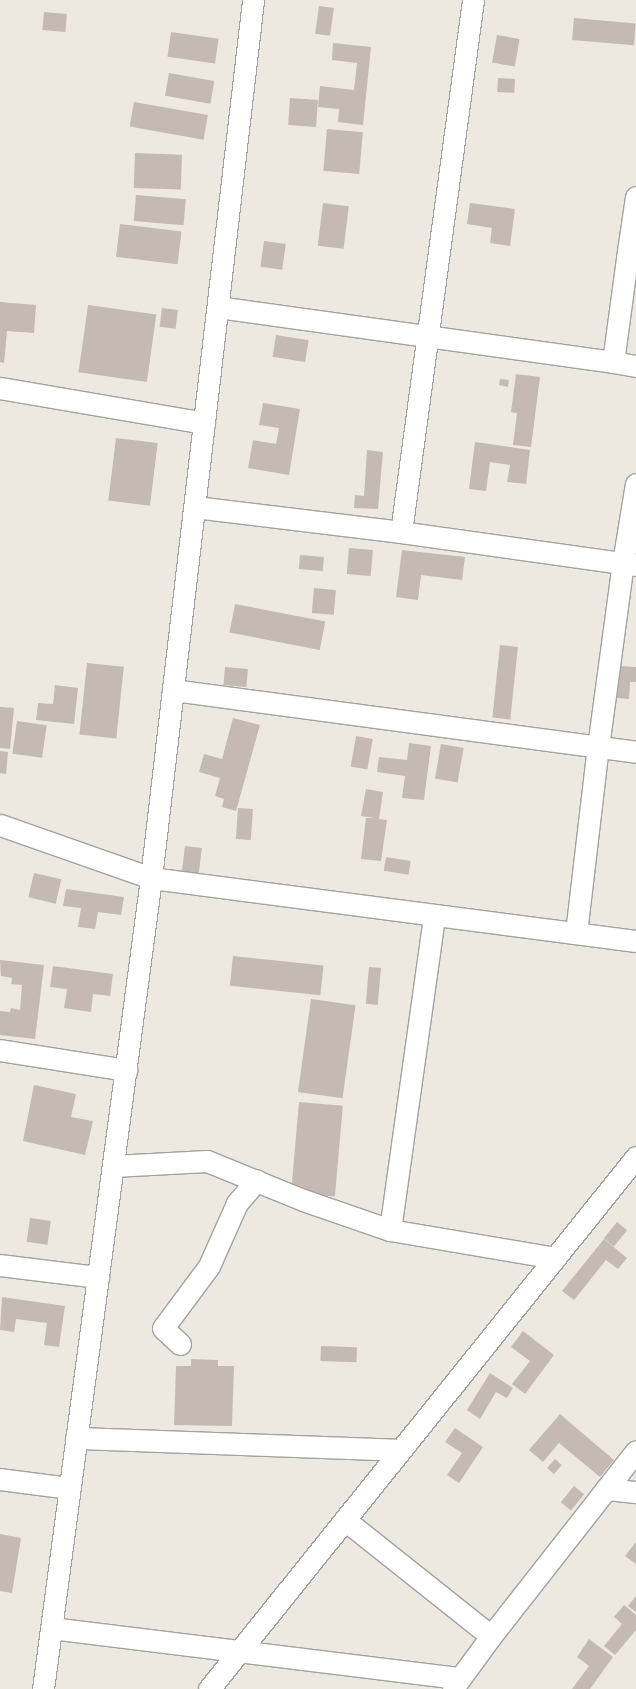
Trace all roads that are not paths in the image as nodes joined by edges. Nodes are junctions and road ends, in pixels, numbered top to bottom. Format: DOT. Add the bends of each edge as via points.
graph roads {
  1 [pos="253,0"];
  2 [pos="473,0"];
  3 [pos="636,197"];
  4 [pos="632,259"];
  5 [pos="218,307"];
  6 [pos="429,336"];
  7 [pos="612,362"];
  8 [pos="636,366"];
  9 [pos="0,388"];
  10 [pos="204,423"];
  11 [pos="636,484"];
  12 [pos="195,506"];
  13 [pos="401,532"];
  14 [pos="629,564"];
  15 [pos="173,690"];
  16 [pos="598,747"];
  17 [pos="636,752"];
  18 [pos="0,825"];
  19 [pos="151,878"];
  20 [pos="434,915"];
  21 [pos="576,933"];
  22 [pos="636,941"];
  23 [pos="0,1050"];
  24 [pos="126,1070"];
  25 [pos="636,1157"];
  26 [pos="113,1166"];
  27 [pos="257,1180"];
  28 [pos="390,1230"];
  29 [pos="555,1258"];
  30 [pos="0,1265"];
  31 [pos="98,1277"];
  32 [pos="180,1344"];
  33 [pos="76,1438"];
  34 [pos="400,1450"];
  35 [pos="636,1450"];
  36 [pos="0,1479"];
  37 [pos="70,1488"];
  38 [pos="606,1489"];
  39 [pos="636,1492"];
  40 [pos="345,1520"];
  41 [pos="51,1628"];
  42 [pos="491,1636"];
  43 [pos="239,1651"];
  44 [pos="456,1684"];
  45 [pos="43,1689"];
  46 [pos="209,1689"];
  1 -- 5 [label="street"];
  2 -- 6 [label="street"];
  3 -- 4 [label="street"];
  4 -- 7 [label="street"];
  5 -- 6 [label="street"];
  5 -- 10 [label="street"];
  6 -- 7 [label="street"];
  6 -- 13 [label="street"];
  7 -- 8 [label="street"];
  9 -- 10 [label="street"];
  10 -- 12 [label="street"];
  11 -- 14 [label="street"];
  12 -- 13 [label="street"];
  12 -- 15 [label="street"];
  13 -- 14 [label="street"];
  14 -- 16 [label="street"];
  15 -- 16 [label="street"];
  15 -- 19 [label="street"];
  16 -- 17 [label="street"];
  16 -- 21 [label="street"];
  18 -- 19 [label="street"];
  19 -- 20 [label="street"];
  19 -- 24 [label="street"];
  20 -- 21 [label="street"];
  20 -- 28 [label="street"];
  21 -- 22 [label="street"];
  23 -- 24 [label="street"];
  24 -- 26 [label="street"];
  25 -- 29 [label="street"];
  26 -- 27 [label="street" via="208,1161"];
  26 -- 31 [label="street"];
  27 -- 28 [label="street" via="303,1200"];
  27 -- 32 [label="street" via="237,1203 209,1266 163,1328"];
  28 -- 29 [label="street"];
  29 -- 34 [label="street"];
  30 -- 31 [label="street"];
  31 -- 33 [label="street"];
  33 -- 34 [label="street"];
  33 -- 37 [label="street"];
  34 -- 40 [label="street"];
  35 -- 38 [label="street"];
  36 -- 37 [label="street"];
  37 -- 41 [label="street"];
  38 -- 39 [label="street"];
  38 -- 42 [label="street"];
  40 -- 42 [label="street"];
  40 -- 43 [label="street"];
  41 -- 43 [label="street"];
  41 -- 45 [label="street"];
  42 -- 44 [label="street"];
  43 -- 44 [label="street"];
  43 -- 46 [label="street"];
}
